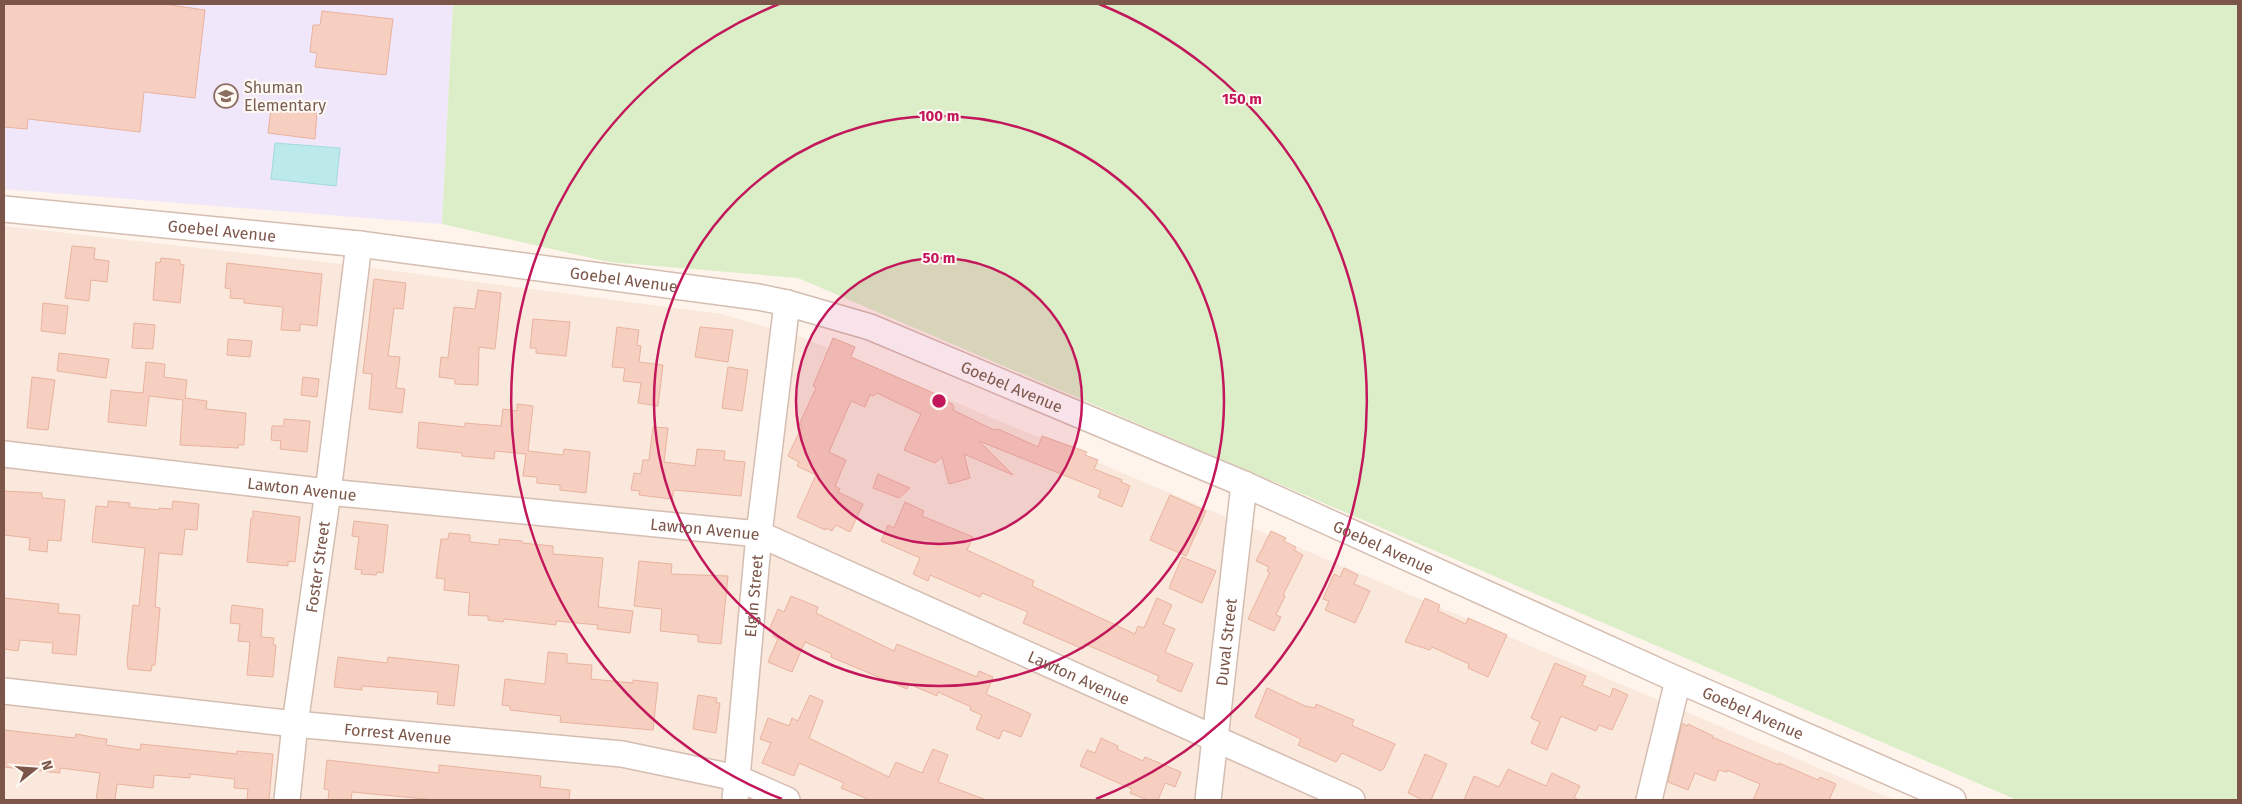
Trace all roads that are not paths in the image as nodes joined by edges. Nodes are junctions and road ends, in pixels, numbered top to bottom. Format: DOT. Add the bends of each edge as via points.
graph roads {
  1 [pos="4,209"];
  2 [pos="359,244"];
  3 [pos="787,303"];
  4 [pos="4,454"];
  5 [pos="1244,484"];
  6 [pos="328,492"];
  7 [pos="759,534"];
  8 [pos="1678,680"];
  9 [pos="4,691"];
  10 [pos="295,724"];
  11 [pos="1215,739"];
  12 [pos="736,789"];
  13 [pos="287,800"];
  14 [pos="787,800"];
  15 [pos="1208,800"];
  16 [pos="1352,800"];
  17 [pos="1650,800"];
  18 [pos="1953,800"];
  1 -- 2 [label="street, Goebel Avenue"];
  2 -- 3 [label="street, Goebel Avenue"];
  2 -- 6 [label="street, Foster Street"];
  3 -- 5 [label="street, Goebel Avenue" via="870,327"];
  3 -- 7 [label="street, Elgin Street"];
  4 -- 6 [label="street, Lawton Avenue"];
  5 -- 8 [label="street, Goebel Avenue"];
  5 -- 11 [label="street, Duval Street"];
  6 -- 7 [label="street, Lawton Avenue"];
  6 -- 10 [label="street, Foster Street"];
  7 -- 11 [label="street, Lawton Avenue"];
  7 -- 12 [label="street, Elgin Street"];
  8 -- 17 [label="street"];
  8 -- 18 [label="street, Goebel Avenue"];
  9 -- 10 [label="street, Forrest Avenue"];
  10 -- 12 [label="street, Forrest Avenue" via="622,754"];
  10 -- 13 [label="street, Foster Street"];
  11 -- 15 [label="street, Duval Street"];
  11 -- 16 [label="street, Lawton Avenue"];
  12 -- 14 [label="street, Forrest Avenue"];
}
